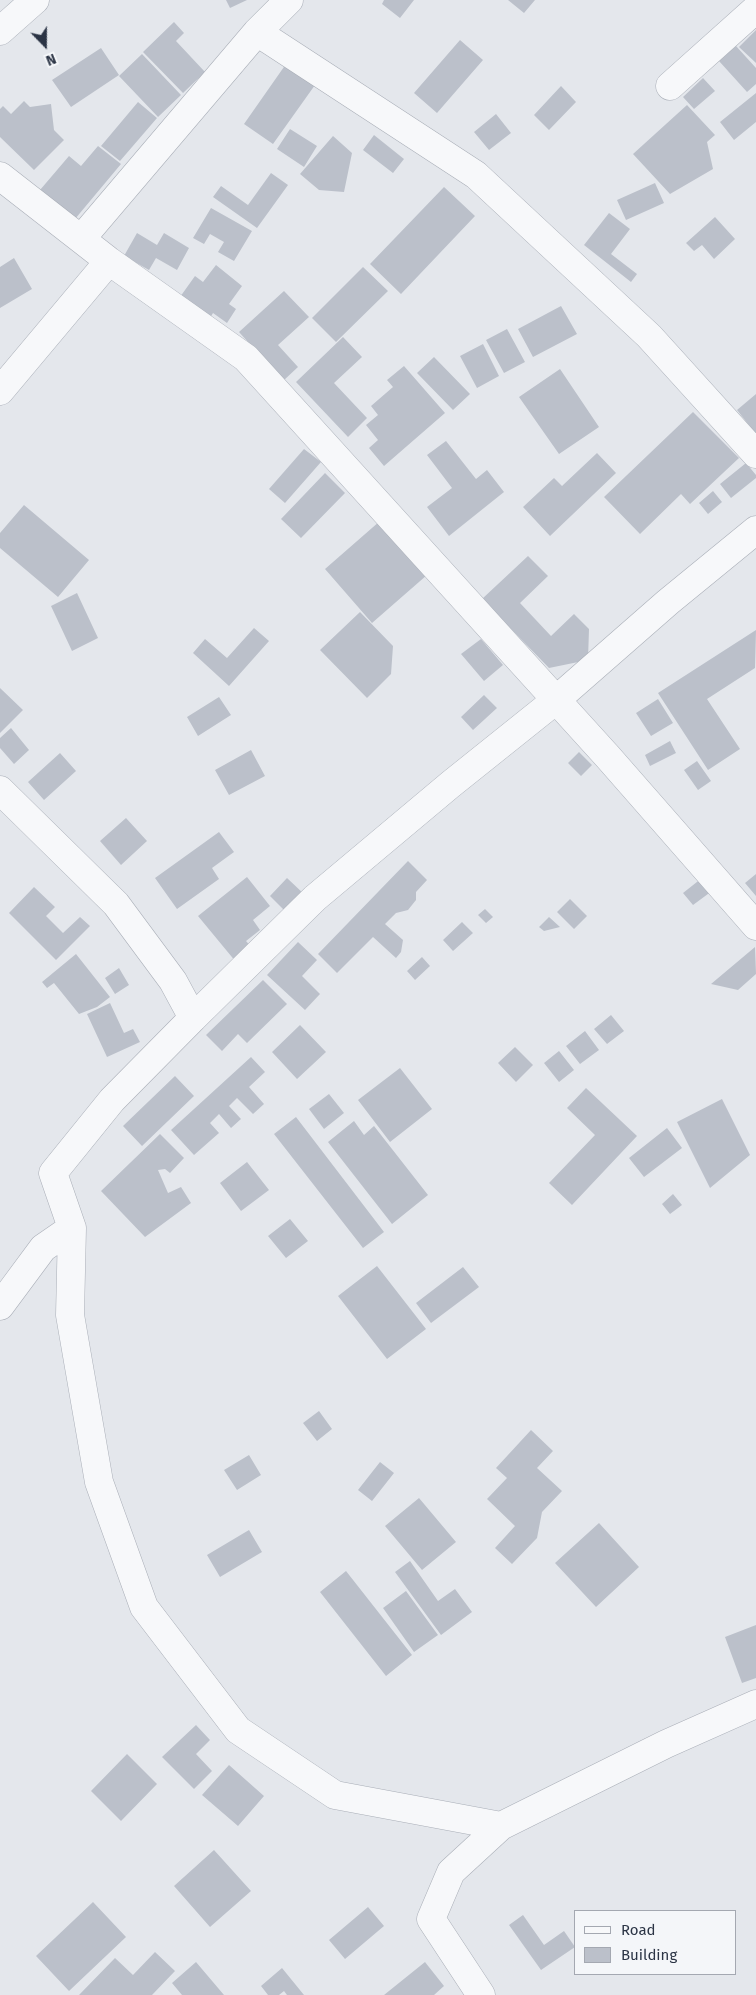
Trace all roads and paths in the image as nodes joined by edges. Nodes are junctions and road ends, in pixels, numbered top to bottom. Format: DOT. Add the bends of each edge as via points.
graph roads {
  1 [pos="35,0"];
  2 [pos="290,0"];
  3 [pos="756,9"];
  4 [pos="0,30"];
  5 [pos="257,32"];
  6 [pos="670,86"];
  7 [pos="0,176"];
  8 [pos="81,239"];
  9 [pos="110,261"];
  10 [pos="0,391"];
  11 [pos="756,454"];
  12 [pos="756,530"];
  13 [pos="556,700"];
  14 [pos="0,790"];
  15 [pos="756,926"];
  16 [pos="193,1018"];
  17 [pos="72,1228"];
  18 [pos="0,1306"];
  19 [pos="756,1704"];
  20 [pos="501,1826"];
  21 [pos="482,1995"];
  1 -- 4 [label="street"];
  2 -- 5 [label="street"];
  3 -- 6 [label="street"];
  5 -- 8 [label="street"];
  5 -- 11 [label="street" via="476,175 649,336"];
  7 -- 8 [label="street"];
  8 -- 9 [label="street"];
  9 -- 10 [label="street"];
  9 -- 13 [label="street" via="246,358"];
  12 -- 13 [label="street"];
  13 -- 15 [label="street"];
  13 -- 16 [label="street" via="315,898"];
  14 -- 16 [label="street" via="116,904 173,981"];
  16 -- 17 [label="street" via="112,1100 53,1173"];
  17 -- 18 [label="street" via="43,1248"];
  17 -- 20 [label="street" via="70,1315 99,1482 144,1607 238,1730 335,1795"];
  19 -- 20 [label="street" via="666,1744"];
  20 -- 21 [label="street" via="451,1872 432,1919"];
}
